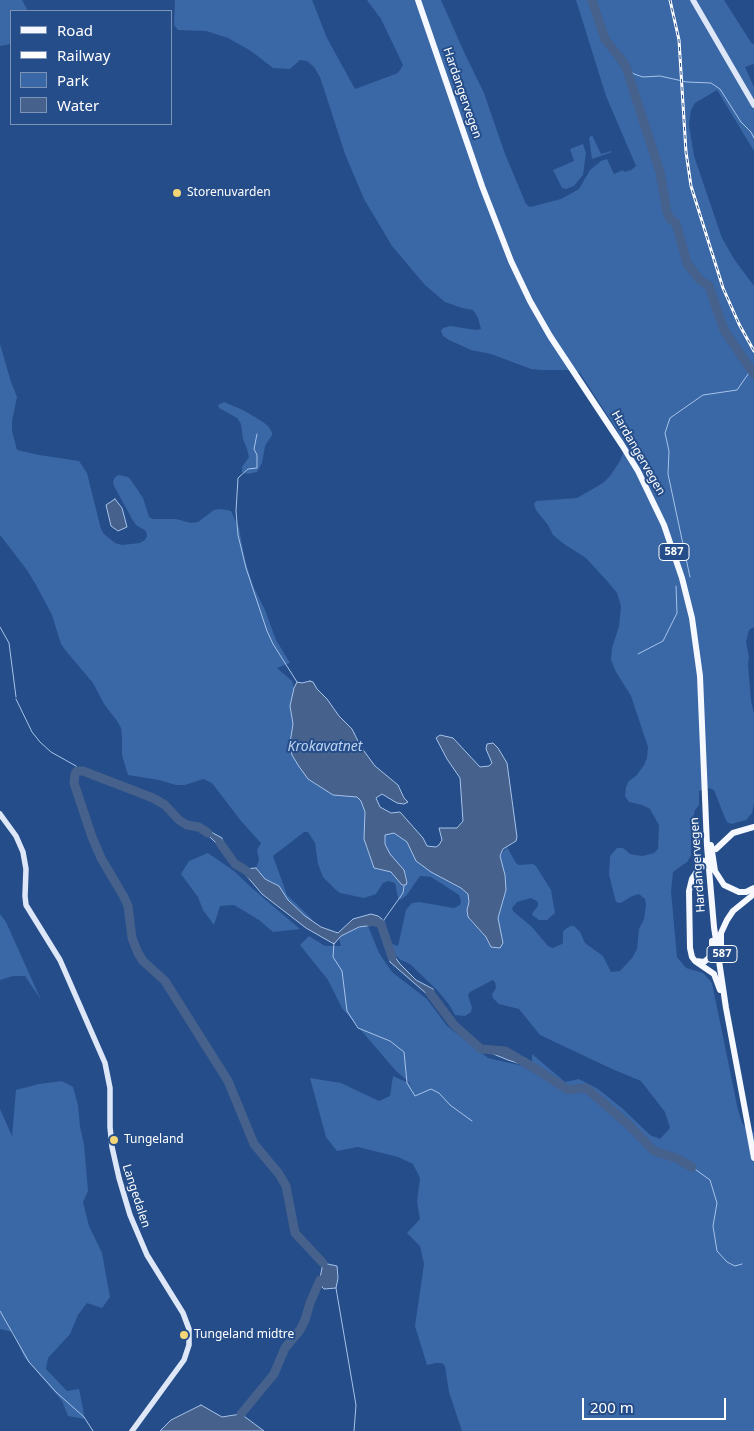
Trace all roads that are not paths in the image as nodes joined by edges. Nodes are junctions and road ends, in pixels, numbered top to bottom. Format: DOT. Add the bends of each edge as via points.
graph roads {
  1 [pos="418,0"];
  2 [pos="692,0"];
  3 [pos="754,105"];
  4 [pos="705,778"];
  5 [pos="0,814"];
  6 [pos="754,827"];
  7 [pos="716,849"];
  8 [pos="704,861"];
  9 [pos="710,887"];
  10 [pos="754,888"];
  11 [pos="754,894"];
  12 [pos="695,961"];
  13 [pos="730,1027"];
  14 [pos="735,1055"];
  15 [pos="754,1158"];
  16 [pos="132,1431"];
  1 -- 4 [label="main road, Hardangervegen / 587" via="514,269 550,336 634,464 654,501 670,542 686,591 695,635"];
  2 -- 3 [label="main road"];
  4 -- 9 [label="main road, Hardangervegen / 587"];
  4 -- 10 [label="main road, 587" via="716,874 724,885 736,892"];
  5 -- 16 [label="main road, Langedalen" via="23,852 26,905 60,960 105,1063 110,1088 114,1156 132,1220 189,1329 189,1346 184,1360"];
  6 -- 7 [label="main road" via="733,833"];
  8 -- 12 [label="main road, 587" via="692,879 688,898 690,948"];
  9 -- 12 [label="main road, 587" via="712,953 704,962"];
  9 -- 13 [label="main road, Hardangervegen / 587"];
  11 -- 13 [label="main road, 587" via="730,915 721,933"];
  12 -- 14 [label="main road, 587" via="712,971 717,980"];
  13 -- 14 [label="main road, Hardangervegen / 587"];
  14 -- 15 [label="main road, Hardangervegen / 587"];
}
